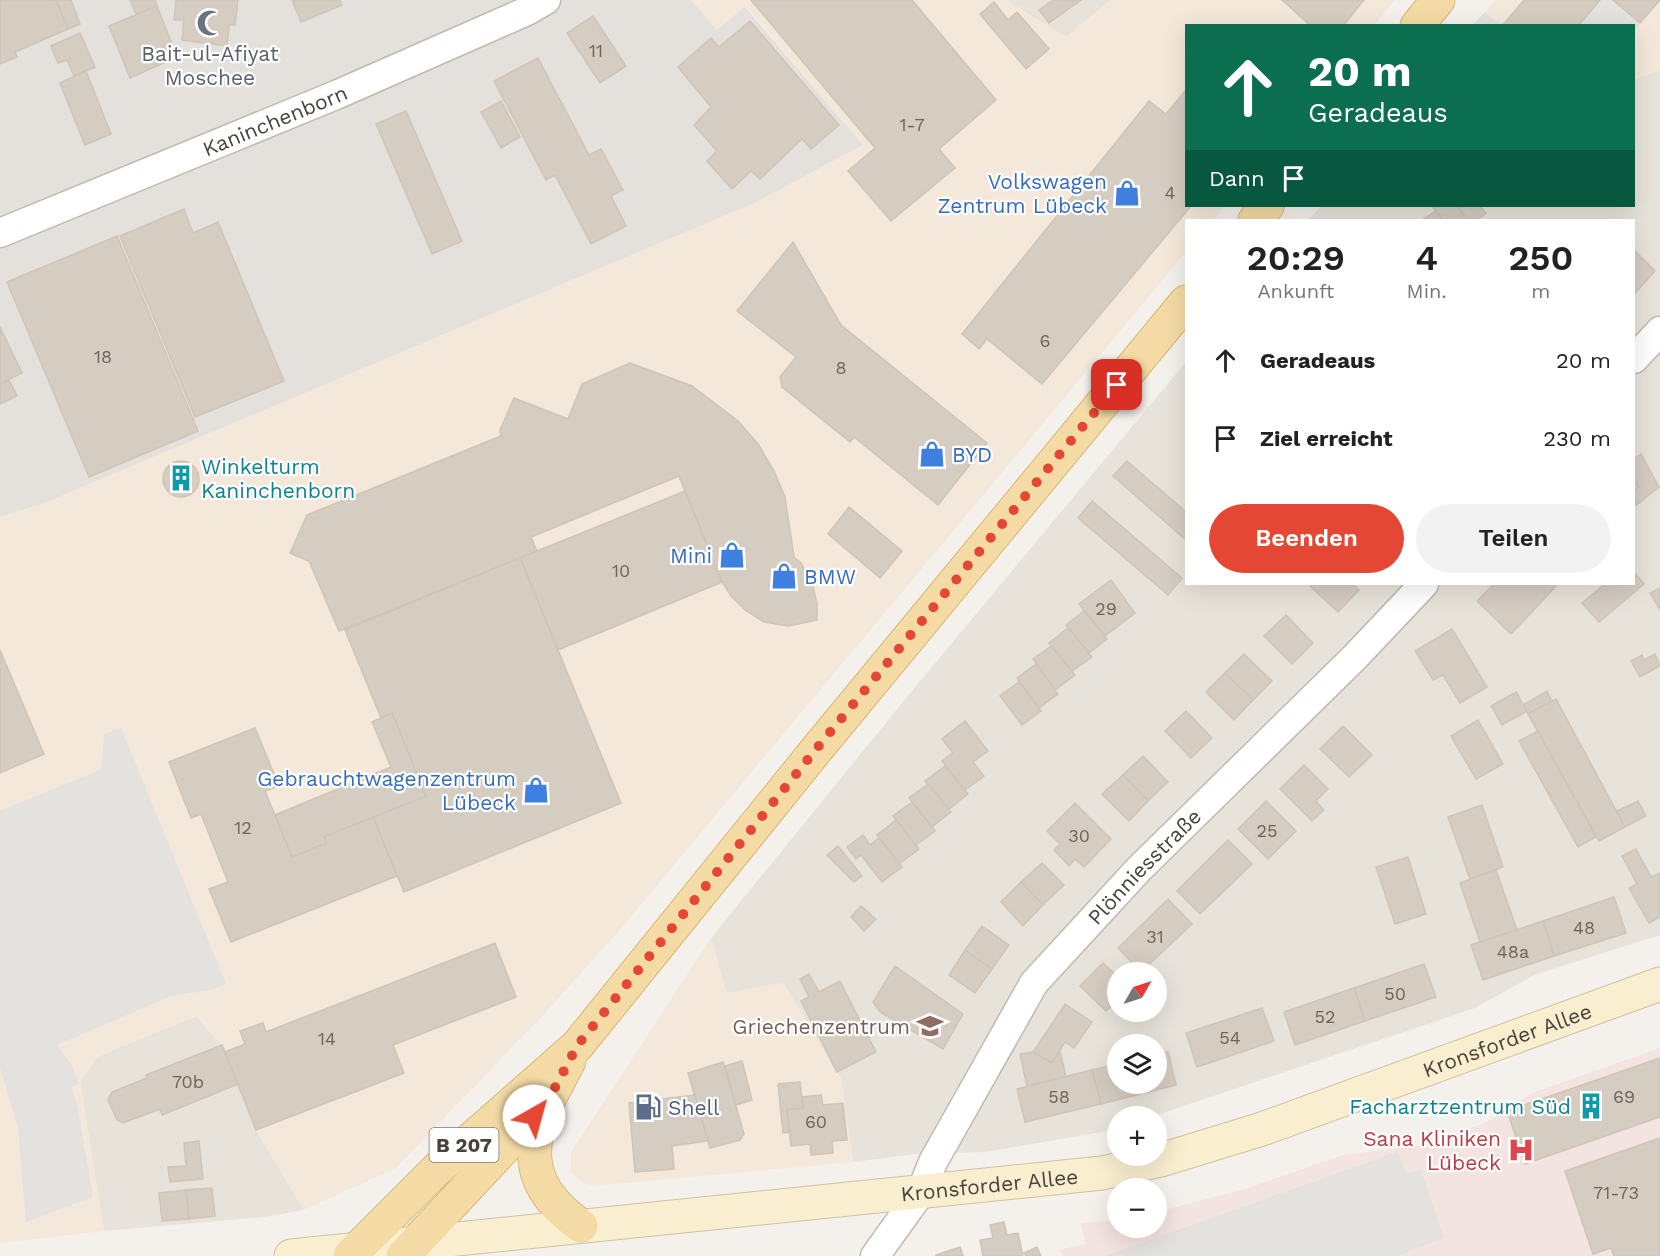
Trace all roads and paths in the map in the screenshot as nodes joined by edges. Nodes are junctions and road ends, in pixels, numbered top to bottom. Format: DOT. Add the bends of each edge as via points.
graph roads {
  1 [pos="546,0"];
  2 [pos="1438,0"];
  3 [pos="1420,24"];
  4 [pos="1266,207"];
  5 [pos="1256,219"];
  6 [pos="0,233"];
  7 [pos="1185,303"];
  8 [pos="1660,331"];
  9 [pos="1635,358"];
  10 [pos="1423,585"];
  11 [pos="1660,984"];
  12 [pos="577,1046"];
  13 [pos="548,1101"];
  14 [pos="921,1192"];
  15 [pos="581,1226"];
  16 [pos="409,1250"];
  17 [pos="353,1253"];
  18 [pos="291,1256"];
  19 [pos="875,1256"];
  1 -- 6 [label="street, Kaninchenborn" via="527,12 336,95"];
  2 -- 3 [label="main road"];
  4 -- 5 [label="main road"];
  7 -- 12 [label="main road, B 207" via="817,748"];
  8 -- 9 [label="street"];
  10 -- 14 [label="street, Plönniesstraße" via="1139,869 1034,983 933,1162"];
  11 -- 14 [label="main road, Kronsforder Allee" via="1322,1108 1171,1157 1101,1173"];
  12 -- 13 [label="main road, B 207"];
  12 -- 17 [label="main road, B 207" via="435,1171"];
  13 -- 15 [label="main road" via="536,1128 534,1158 542,1186 558,1210"];
  13 -- 16 [label="main road, B 207"];
  14 -- 15 [label="main road, Kronsforder Allee"];
  14 -- 19 [label="street, Plönniesstraße"];
  15 -- 16 [label="main road, Kronsforder Allee"];
  16 -- 17 [label="main road, Kronsforder Allee"];
  17 -- 18 [label="main road, Kronsforder Allee"];
}
